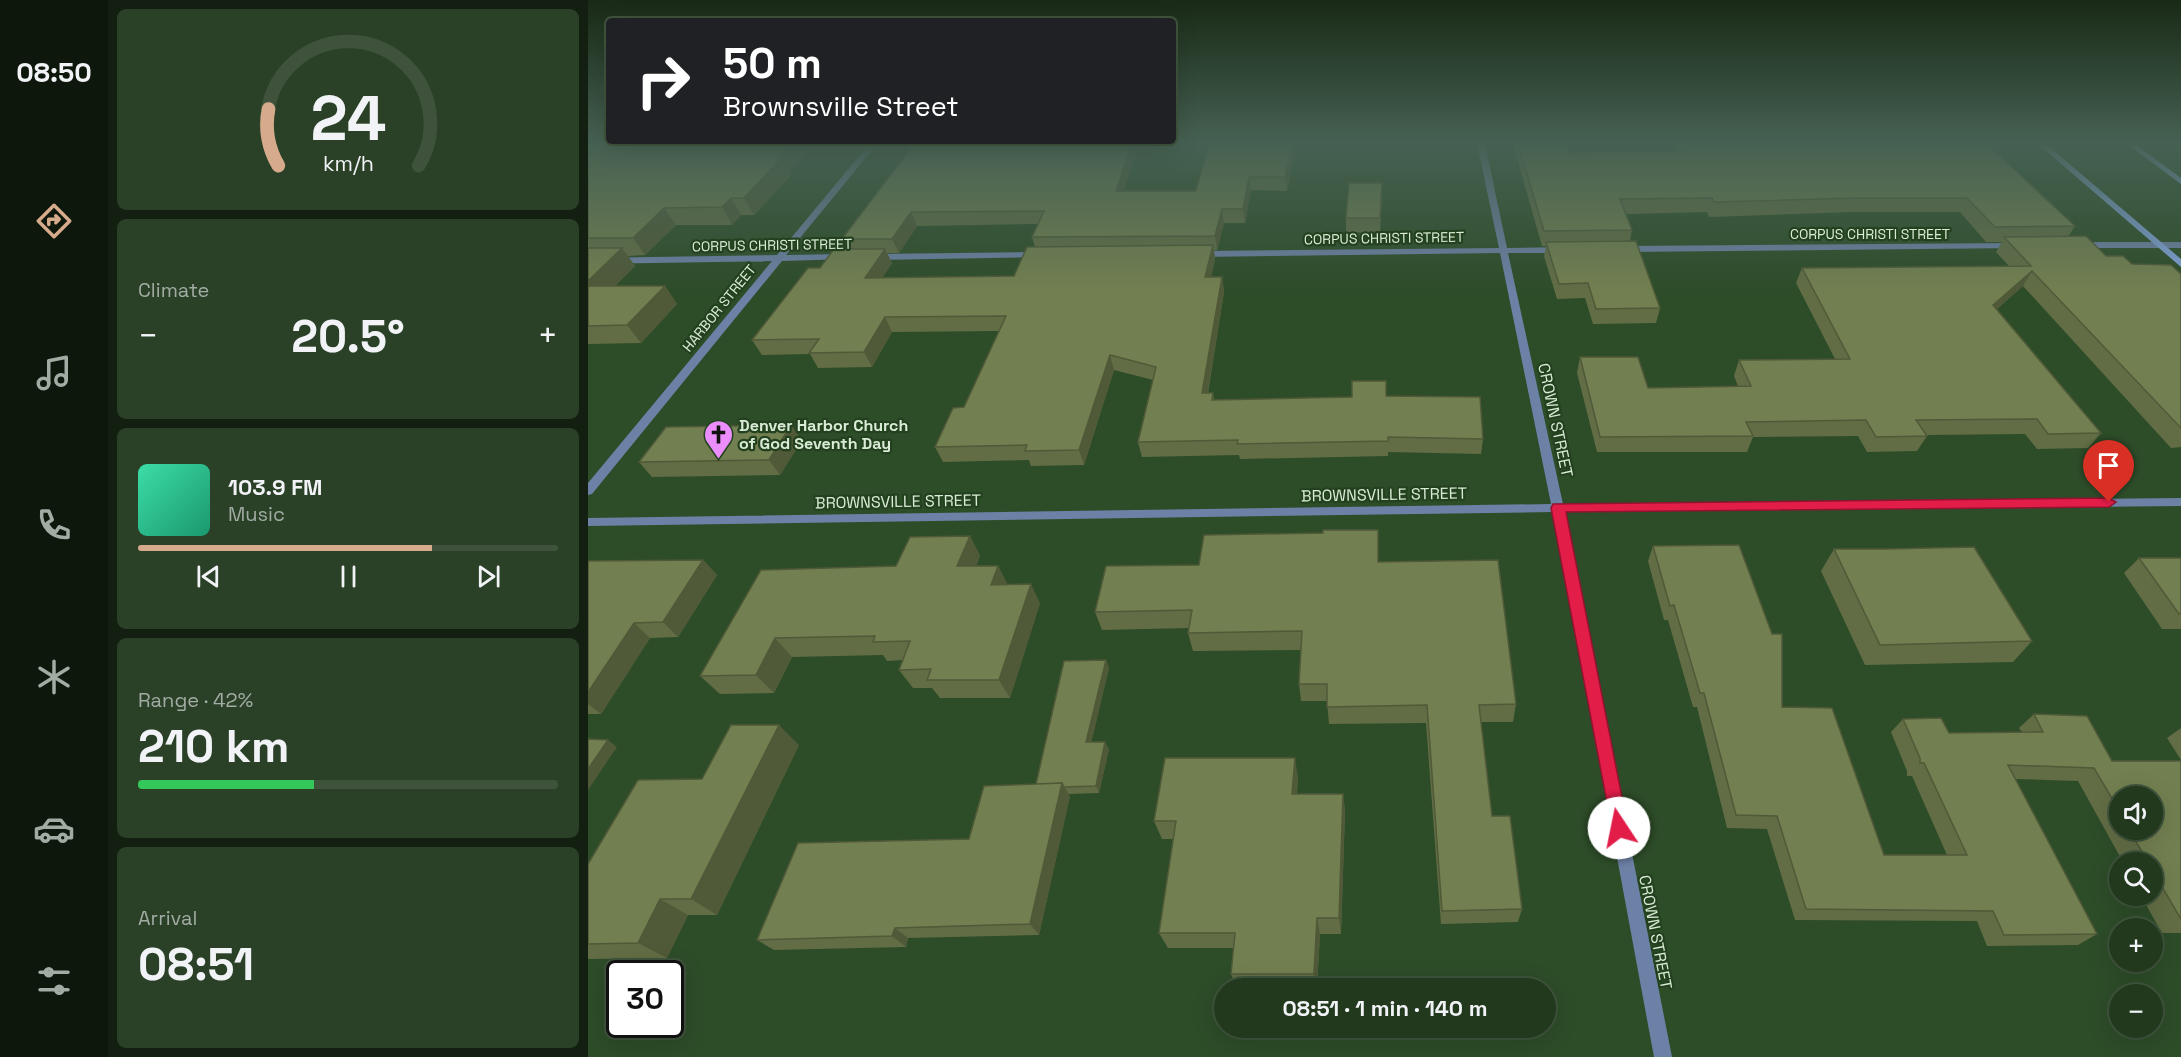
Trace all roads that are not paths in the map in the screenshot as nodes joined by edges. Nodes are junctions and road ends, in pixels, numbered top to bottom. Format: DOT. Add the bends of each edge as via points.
graph roads {
  1 [pos="831,193"];
  2 [pos="1491,193"];
  3 [pos="2099,193"];
  4 [pos="2158,245"];
  5 [pos="2181,245"];
  6 [pos="2024,246"];
  7 [pos="2072,246"];
  8 [pos="1609,249"];
  9 [pos="1502,250"];
  10 [pos="1573,250"];
  11 [pos="1193,254"];
  12 [pos="1050,255"];
  13 [pos="777,258"];
  14 [pos="588,261"];
  15 [pos="2181,264"];
  16 [pos="588,491"];
  17 [pos="2181,502"];
  18 [pos="1558,508"];
  19 [pos="588,522"];
  20 [pos="1663,1057"];
  1 -- 13 [label="street, HARBOR STREET"];
  2 -- 9 [label="street, CROWN STREET"];
  3 -- 4 [label="main road"];
  4 -- 5 [label="street"];
  4 -- 7 [label="street"];
  4 -- 15 [label="main road"];
  6 -- 8 [label="street, CORPUS CHRISTI STREET"];
  9 -- 10 [label="street, CORPUS CHRISTI STREET"];
  9 -- 11 [label="street, CORPUS CHRISTI STREET"];
  9 -- 18 [label="street, CROWN STREET"];
  12 -- 13 [label="street, CORPUS CHRISTI STREET"];
  13 -- 14 [label="street, CORPUS CHRISTI STREET"];
  13 -- 16 [label="street, HARBOR STREET"];
  17 -- 18 [label="street, BROWNSVILLE STREET"];
  18 -- 19 [label="street, BROWNSVILLE STREET"];
  18 -- 20 [label="street, CROWN STREET"];
}
